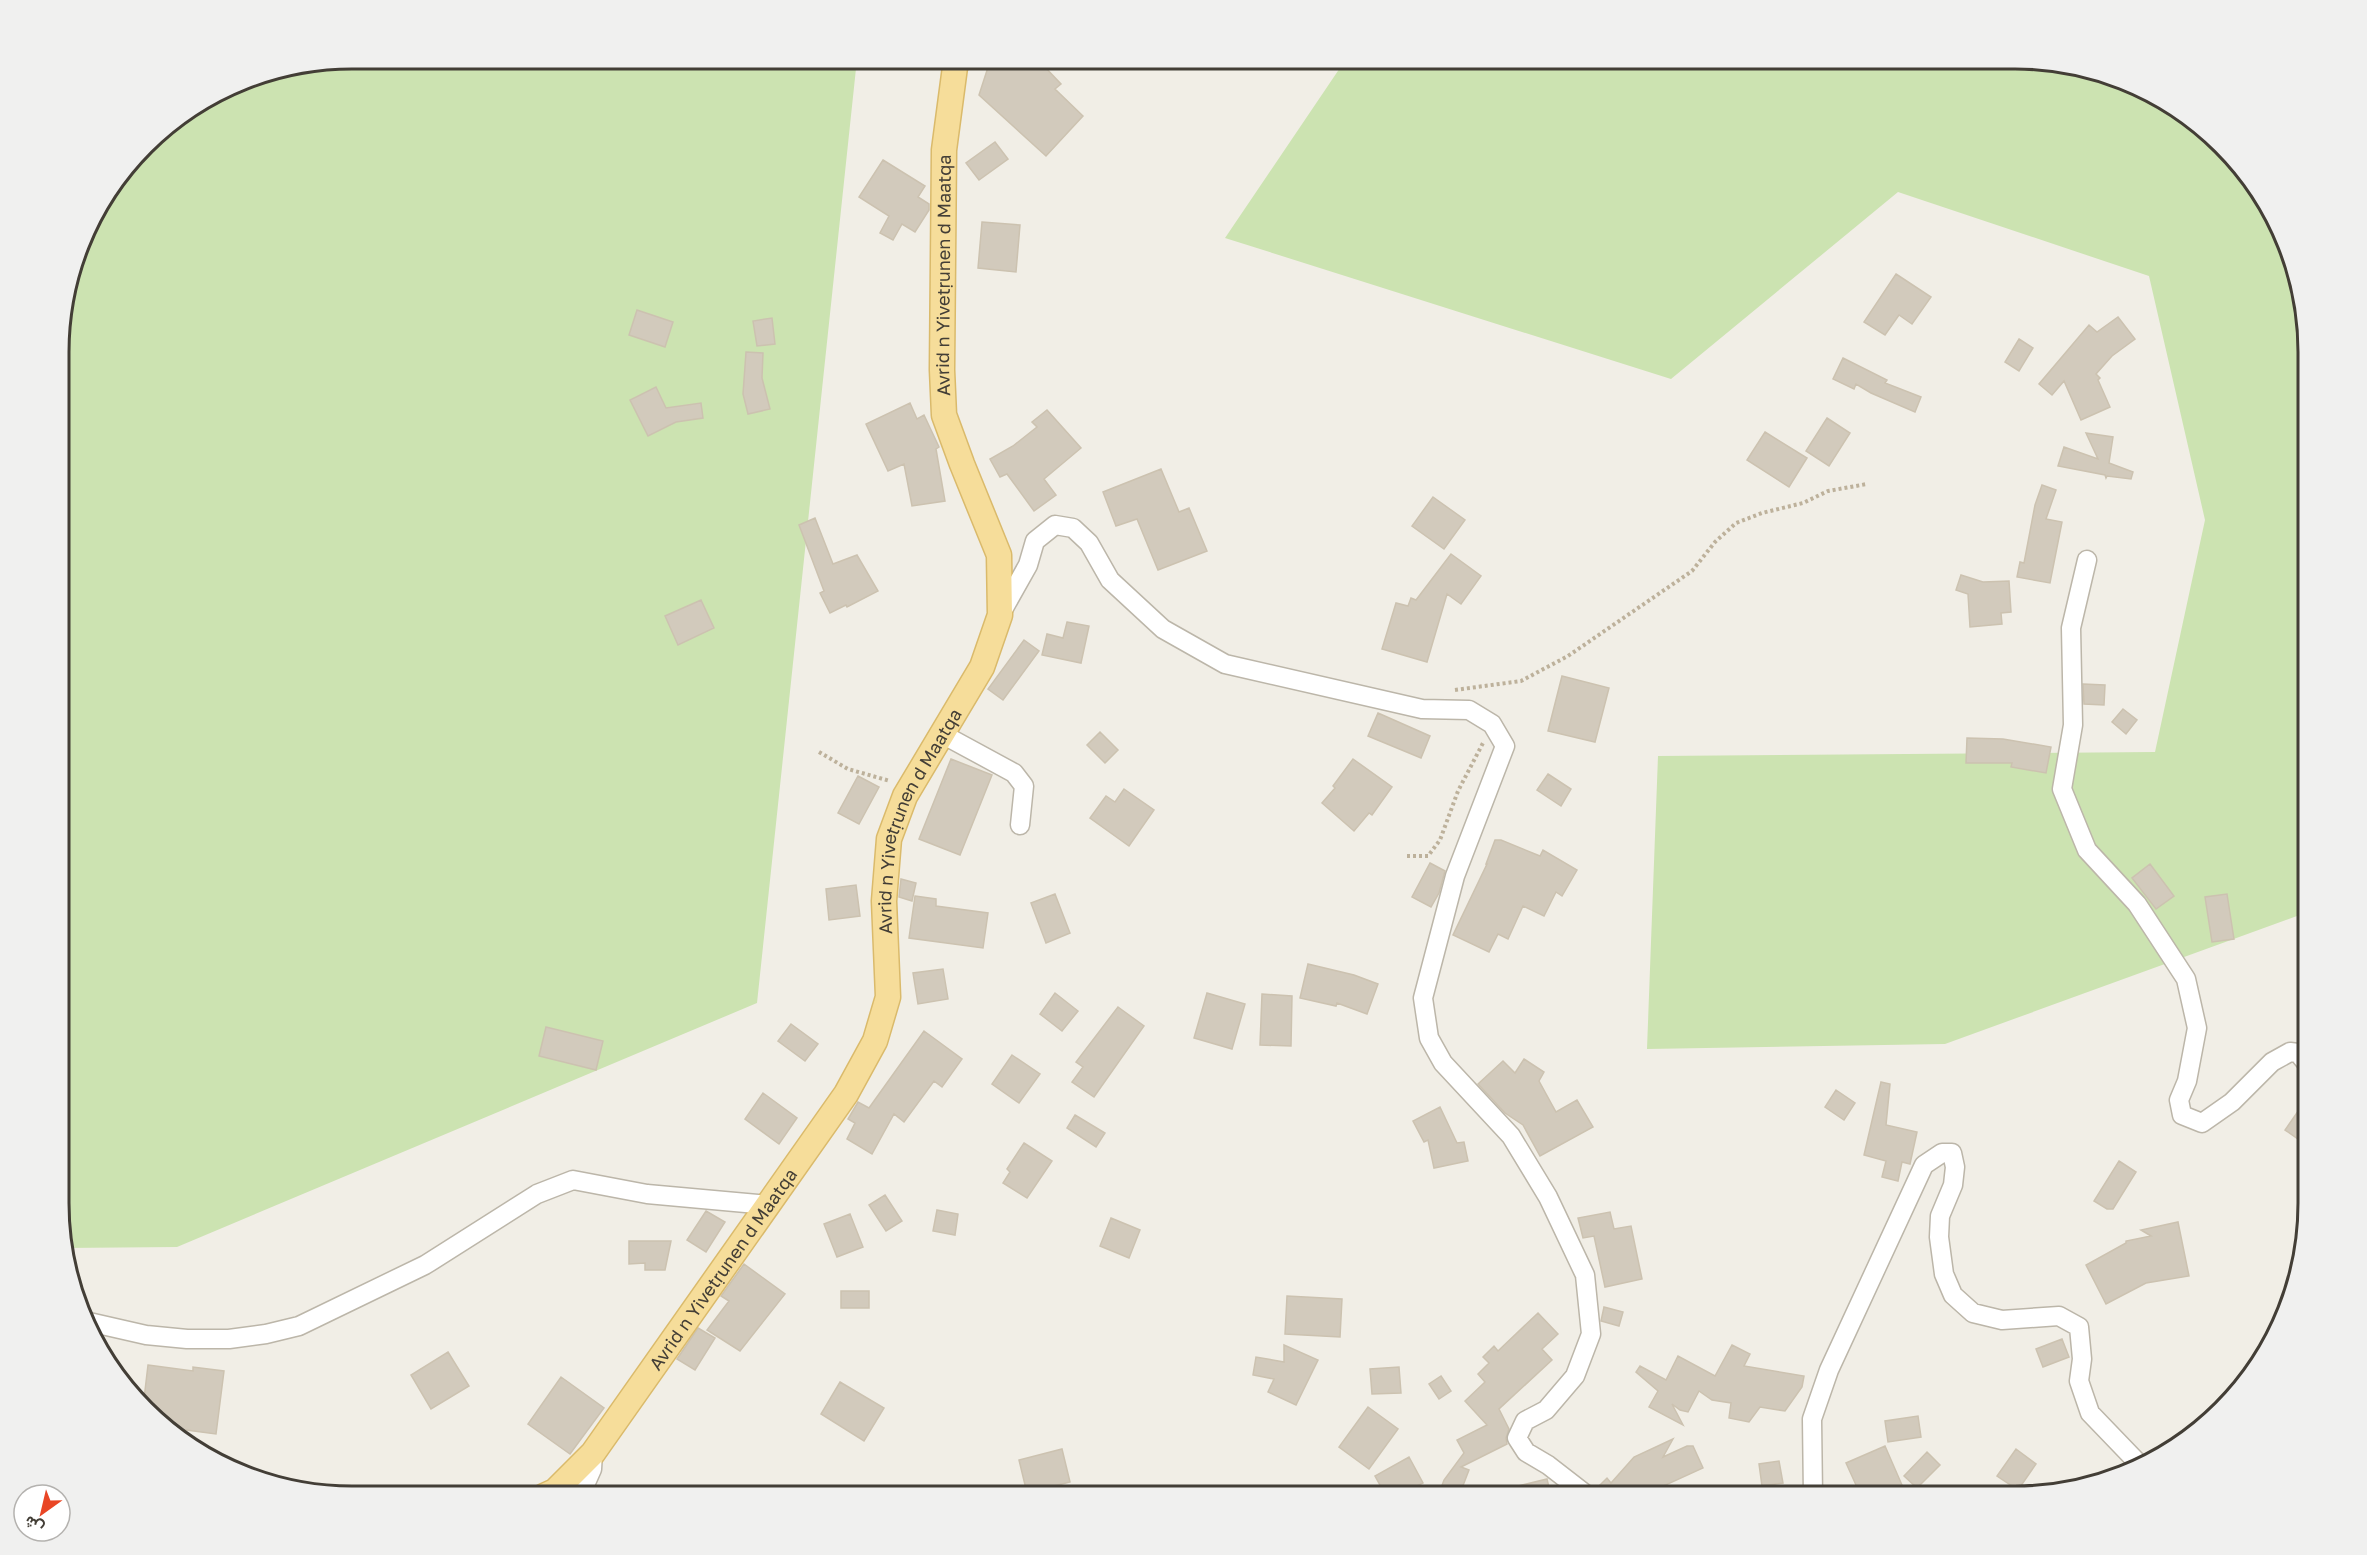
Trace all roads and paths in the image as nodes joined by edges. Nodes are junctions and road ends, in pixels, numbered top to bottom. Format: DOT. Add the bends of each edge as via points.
graph roads {
  1 [pos="955,69"];
  2 [pos="1868,484"];
  3 [pos="2086,560"];
  4 [pos="1000,615"];
  5 [pos="1422,709"];
  6 [pos="1492,724"];
  7 [pos="942,734"];
  8 [pos="819,752"];
  9 [pos="910,788"];
  10 [pos="1020,825"];
  11 [pos="1407,856"];
  12 [pos="2298,1053"];
  13 [pos="768,1205"];
  14 [pos="96,1324"];
  15 [pos="593,1453"];
  16 [pos="2135,1459"];
  17 [pos="560,1486"];
  18 [pos="584,1486"];
  19 [pos="1575,1486"];
  20 [pos="1813,1486"];
  1 -- 4 [label="main road, Avrid n Yivetṛunen d Maatqa" via="944,150 944,415 999,555"];
  2 -- 5 [label="path" via="1828,491 1803,503 1736,523 1692,571 1568,656 1521,681 1456,689"];
  3 -- 12 [label="street" via="2071,628 2073,725 2062,789 2087,850 2137,904 2186,979 2197,1028 2187,1081 2179,1100 2182,1115 2202,1123 2232,1102 2272,1062 2290,1052"];
  4 -- 5 [label="street" via="1028,565 1035,541 1054,525 1073,528 1089,543 1110,580 1163,629 1224,664"];
  4 -- 7 [label="main road, Avrid n Yivetṛunen d Maatqa" via="982,667"];
  5 -- 6 [label="street" via="1469,710"];
  6 -- 11 [label="path" via="1458,791 1440,840 1428,856"];
  6 -- 19 [label="street" via="1504,746 1443,916 1423,998 1425,1018 1443,1063 1510,1136 1542,1187 1584,1275 1590,1334 1575,1376 1545,1410 1525,1421 1517,1438 1526,1452"];
  7 -- 9 [label="main road, Avrid n Yivetṛunen d Maatqa"];
  7 -- 10 [label="street" via="1014,773 1024,786"];
  8 -- 9 [label="path" via="848,769"];
  9 -- 13 [label="main road, Avrid n Yivetṛunen d Maatqa" via="889,839 884,901 888,997 875,1041 846,1094"];
  13 -- 14 [label="street" via="647,1194 573,1180 537,1194 425,1265 299,1326 228,1339 187,1339"];
  13 -- 15 [label="main road, Avrid n Yivetṛunen d Maatqa"];
  15 -- 17 [label="main road, Avrid n Yivetṛunen d Maatqa"];
  15 -- 18 [label="street" via="592,1469"];
  16 -- 20 [label="street" via="2090,1413 2079,1381 2079,1327 2059,1316 2002,1320 1972,1314 1953,1295 1944,1274 1939,1237 1940,1216 1953,1185 1955,1167 1952,1153 1942,1153 1924,1165 1828,1370 1812,1419"];
}
